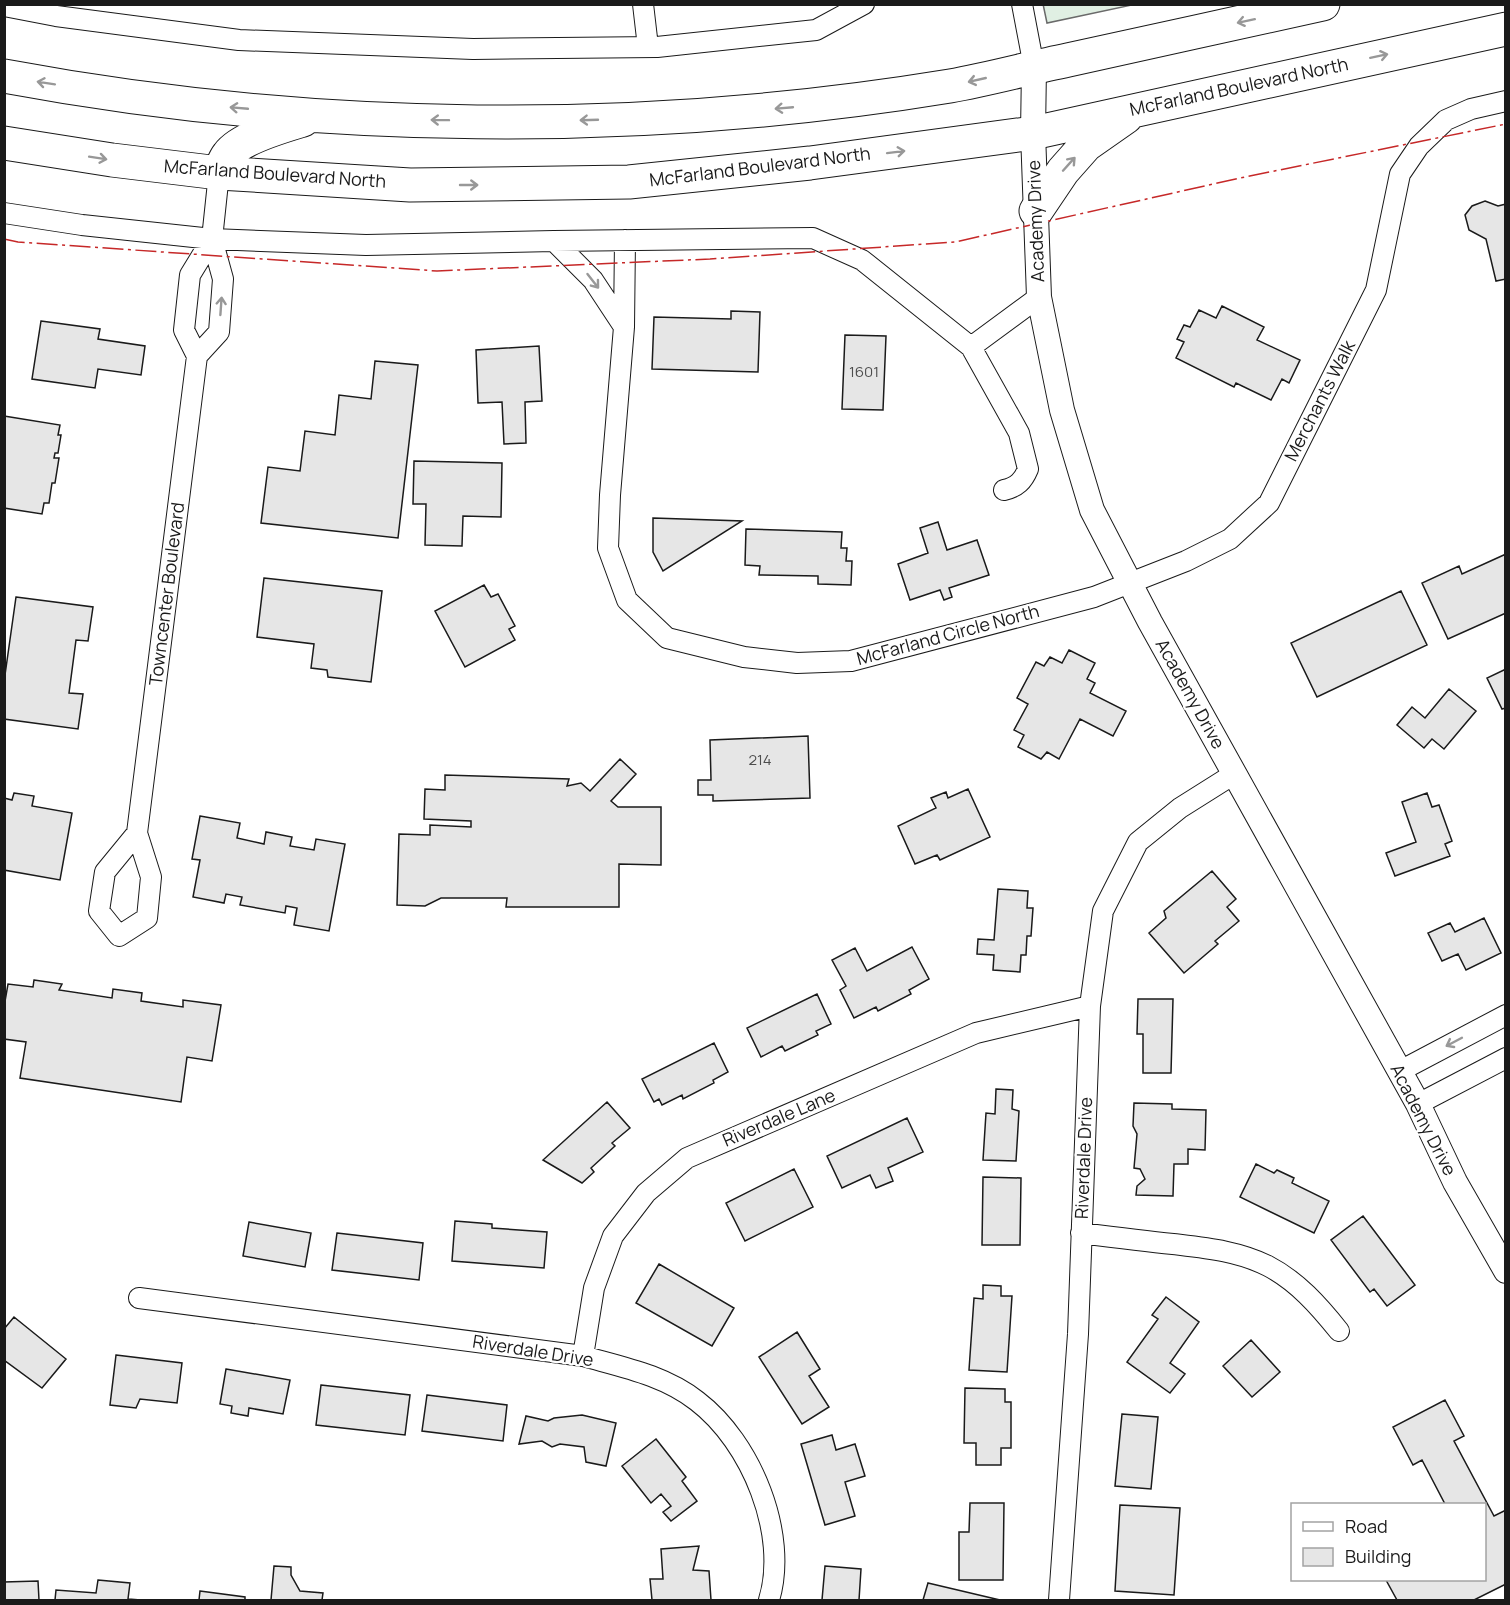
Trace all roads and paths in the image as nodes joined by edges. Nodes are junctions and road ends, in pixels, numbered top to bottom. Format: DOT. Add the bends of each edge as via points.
graph roads {
  1 [pos="643,4"];
  2 [pos="864,4"];
  3 [pos="1022,4"];
  4 [pos="1323,4"];
  5 [pos="4,6"];
  6 [pos="1506,29"];
  7 [pos="648,47"];
  8 [pos="1034,67"];
  9 [pos="4,76"];
  10 [pos="1506,101"];
  11 [pos="1137,108"];
  12 [pos="319,115"];
  13 [pos="1033,133"];
  14 [pos="4,143"];
  15 [pos="219,173"];
  16 [pos="1036,211"];
  17 [pos="4,213"];
  18 [pos="212,239"];
  19 [pos="625,240"];
  20 [pos="555,241"];
  21 [pos="1039,297"];
  22 [pos="624,327"];
  23 [pos="971,348"];
  24 [pos="197,356"];
  25 [pos="1004,490"];
  26 [pos="1129,584"];
  27 [pos="1094,597"];
  28 [pos="1234,774"];
  29 [pos="137,833"];
  30 [pos="1090,1006"];
  31 [pos="1506,1015"];
  32 [pos="1506,1058"];
  33 [pos="1400,1071"];
  34 [pos="1418,1104"];
  35 [pos="1081,1233"];
  36 [pos="1506,1271"];
  37 [pos="139,1298"];
  38 [pos="1339,1331"];
  39 [pos="583,1356"];
  40 [pos="769,1600"];
  41 [pos="1059,1600"];
  1 -- 7 [label="street"];
  2 -- 7 [label="street" via="816,30"];
  3 -- 8 [label="street"];
  4 -- 8 [label="highway, one-way"];
  5 -- 7 [label="street" via="239,40 473,49"];
  11 -- 6 [label="highway, McFarland Boulevard North, one-way"];
  8 -- 12 [label="highway, one-way" via="874,97 714,114 519,121"];
  8 -- 13 [label="street, Academy Drive"];
  12 -- 9 [label="highway, one-way" via="154,99"];
  10 -- 26 [label="street, Merchants Walk" via="1446,120 1419,146 1400,174 1376,290 1269,503 1230,539"];
  11 -- 13 [label="highway, McFarland Boulevard North"];
  16 -- 11 [label="highway, one-way" via="1086,145"];
  12 -- 15 [label="highway" via="242,144 228,154"];
  15 -- 13 [label="highway, McFarland Boulevard North, one-way" via="410,184 629,182"];
  13 -- 16 [label="street, Academy Drive"];
  14 -- 15 [label="highway, McFarland Boulevard North, one-way"];
  15 -- 18 [label="street"];
  16 -- 21 [label="street, Academy Drive"];
  17 -- 18 [label="street"];
  18 -- 20 [label="street" via="366,245"];
  18 -- 24 [label="street" via="190,275 184,330"];
  24 -- 18 [label="street, one-way" via="219,332 223,279"];
  19 -- 20 [label="street"];
  19 -- 22 [label="street, McFarland Circle North"];
  19 -- 23 [label="street" via="813,238 862,261"];
  20 -- 22 [label="street, one-way" via="592,280"];
  21 -- 23 [label="street"];
  21 -- 26 [label="street, Academy Drive" via="1062,410 1092,510"];
  22 -- 27 [label="street, McFarland Circle North" via="608,548 627,600 667,638 744,657 797,663 851,661"];
  23 -- 25 [label="street" via="1019,433 1028,469 1015,488"];
  24 -- 29 [label="street, Towncenter Boulevard"];
  26 -- 27 [label="street, Merchants Walk"];
  26 -- 28 [label="street, Academy Drive"];
  28 -- 30 [label="street, Riverdale Drive" via="1180,808 1138,842 1103,911"];
  28 -- 33 [label="street, Academy Drive"];
  30 -- 35 [label="street, Riverdale Drive"];
  30 -- 39 [label="street, Riverdale Lane" via="976,1033 687,1158 646,1193 613,1236 594,1288"];
  31 -- 33 [label="street, one-way"];
  32 -- 34 [label="street"];
  33 -- 34 [label="street, Academy Drive"];
  34 -- 36 [label="street, Academy Drive" via="1455,1182"];
  35 -- 38 [label="street" via="1244,1256 1285,1277 1310,1297"];
  35 -- 41 [label="street, Riverdale Drive" via="1078,1334"];
  37 -- 39 [label="street, Riverdale Drive"];
  39 -- 40 [label="street, Riverdale Drive" via="652,1375 697,1401 734,1438 759,1484 773,1534 773,1587"];
}
